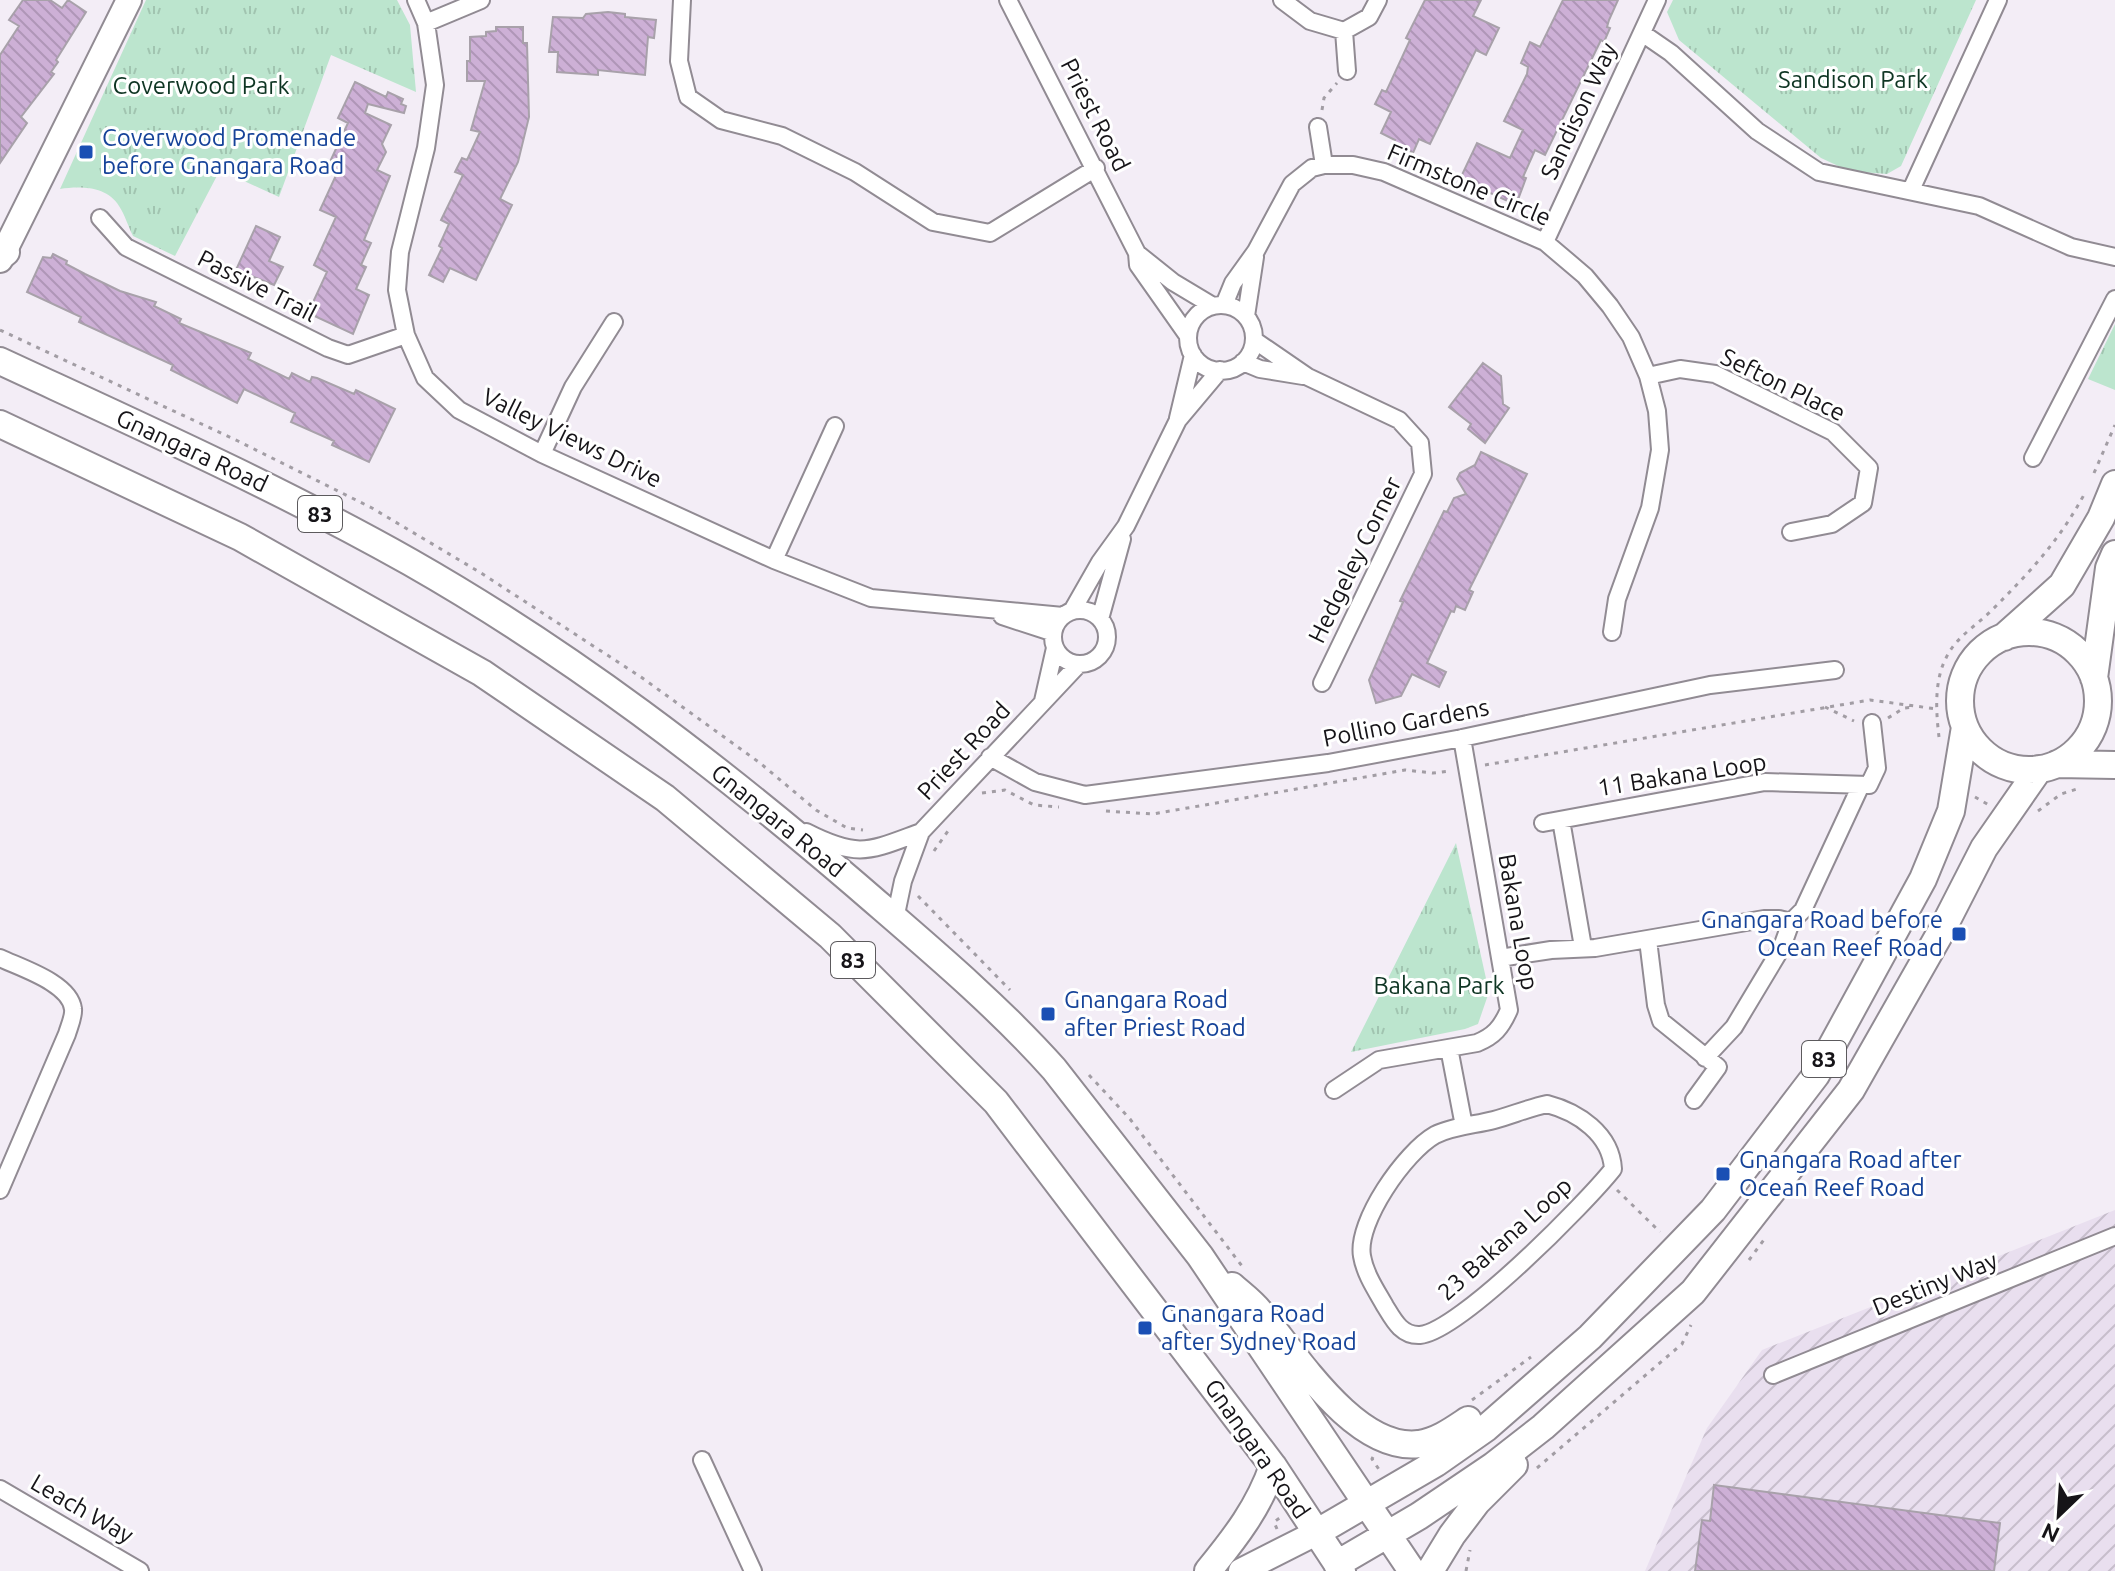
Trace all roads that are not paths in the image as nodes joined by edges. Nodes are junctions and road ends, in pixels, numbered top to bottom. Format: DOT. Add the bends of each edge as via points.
graph roads {
  1 [pos="416,0"];
  2 [pos="481,0"];
  3 [pos="682,0"];
  4 [pos="1008,0"];
  5 [pos="1282,0"];
  6 [pos="1378,0"];
  7 [pos="1657,0"];
  8 [pos="1998,0"];
  9 [pos="125,1"];
  10 [pos="426,23"];
  11 [pos="1344,31"];
  12 [pos="1642,33"];
  13 [pos="1347,71"];
  14 [pos="1318,127"];
  15 [pos="1324,165"];
  16 [pos="1096,168"];
  17 [pos="1911,190"];
  18 [pos="100,218"];
  19 [pos="1545,242"];
  20 [pos="1256,251"];
  21 [pos="1137,253"];
  22 [pos="2,256"];
  23 [pos="2115,258"];
  24 [pos="2115,264"];
  25 [pos="0,282"];
  26 [pos="2115,299"];
  27 [pos="1219,306"];
  28 [pos="1246,316"];
  29 [pos="614,322"];
  30 [pos="406,335"];
  31 [pos="1188,336"];
  32 [pos="1254,340"];
  33 [pos="1193,355"];
  34 [pos="0,361"];
  35 [pos="1243,362"];
  36 [pos="1220,370"];
  37 [pos="1648,376"];
  38 [pos="1308,377"];
  39 [pos="1178,420"];
  40 [pos="0,424"];
  41 [pos="835,426"];
  42 [pos="542,454"];
  43 [pos="2033,458"];
  44 [pos="2099,482"];
  45 [pos="1126,526"];
  46 [pos="1791,532"];
  47 [pos="2115,554"];
  48 [pos="774,560"];
  49 [pos="985,610"];
  50 [pos="1067,613"];
  51 [pos="1100,619"];
  52 [pos="1612,632"];
  53 [pos="2004,637"];
  54 [pos="1053,640"];
  55 [pos="1079,664"];
  56 [pos="1835,670"];
  57 [pos="1322,683"];
  58 [pos="2102,689"];
  59 [pos="1043,702"];
  60 [pos="1872,723"];
  61 [pos="1965,727"];
  62 [pos="1462,738"];
  63 [pos="990,757"];
  64 [pos="2115,765"];
  65 [pos="2048,767"];
  66 [pos="1861,785"];
  67 [pos="778,818"];
  68 [pos="1561,820"];
  69 [pos="1543,823"];
  70 [pos="921,832"];
  71 [pos="895,919"];
  72 [pos="1791,922"];
  73 [pos="1648,940"];
  74 [pos="1583,947"];
  75 [pos="0,958"];
  76 [pos="1500,958"];
  77 [pos="1449,1048"];
  78 [pos="1705,1058"];
  79 [pos="1334,1090"];
  80 [pos="1694,1100"];
  81 [pos="1464,1126"];
  82 [pos="0,1190"];
  83 [pos="2115,1236"];
  84 [pos="1200,1256"];
  85 [pos="1590,1337"];
  86 [pos="1773,1375"];
  87 [pos="1543,1427"];
  88 [pos="702,1460"];
  89 [pos="1273,1466"];
  90 [pos="0,1489"];
  91 [pos="1366,1504"];
  92 [pos="1316,1533"];
  93 [pos="1388,1535"];
  94 [pos="1333,1569"];
  95 [pos="140,1571"];
  96 [pos="753,1571"];
  97 [pos="1208,1571"];
  98 [pos="1241,1571"];
  99 [pos="1412,1571"];
  100 [pos="1430,1571"];
  1 -- 10 [label="street, Valley Views Drive"];
  2 -- 10 [label="street"];
  3 -- 16 [label="street" via="679,61 688,97 721,120 782,136 855,172 933,222 990,233"];
  4 -- 16 [label="street, Priest Road"];
  5 -- 11 [label="street" via="1310,21"];
  6 -- 11 [label="street" via="1369,17"];
  7 -- 12 [label="street, Sandison Way"];
  8 -- 17 [label="street"];
  9 -- 22 [label="street"];
  10 -- 30 [label="street, Valley Views Drive" via="435,85 426,148 400,252 397,290"];
  11 -- 13 [label="street"];
  12 -- 17 [label="street" via="1757,131 1819,172"];
  12 -- 19 [label="street, Sandison Way"];
  14 -- 15 [label="street"];
  15 -- 19 [label="street, Firmstone Circle" via="1384,172"];
  15 -- 20 [label="street" via="1292,184"];
  16 -- 21 [label="street, Priest Road"];
  17 -- 23 [label="street" via="1979,206 2071,247"];
  18 -- 30 [label="street, Passive Trail" via="126,247 328,348 348,355"];
  19 -- 37 [label="street, Firmstone Circle" via="1610,306"];
  20 -- 27 [label="street"];
  20 -- 28 [label="street"];
  21 -- 27 [label="street, Priest Road" via="1173,282"];
  21 -- 31 [label="street, Priest Road" via="1138,265"];
  22 -- 25 [label="street"];
  23 -- 24 [label="street"];
  26 -- 43 [label="street"];
  27 -- 28 [label="street"];
  27 -- 31 [label="street" via="1203,310"];
  28 -- 32 [label="street"];
  29 -- 42 [label="street" via="573,387"];
  30 -- 42 [label="street, Valley Views Drive" via="425,378 459,410"];
  31 -- 33 [label="street"];
  32 -- 35 [label="street"];
  32 -- 38 [label="street, Hedgeley Corner"];
  33 -- 36 [label="street" via="1208,368"];
  33 -- 39 [label="street"];
  34 -- 67 [label="main road, Gnangara Road / 83" via="239,471 410,562 623,697"];
  35 -- 36 [label="street"];
  35 -- 38 [label="street, Hedgeley Corner"];
  36 -- 39 [label="street"];
  37 -- 46 [label="street, Sefton Place" via="1680,369 1715,374 1833,432 1869,468 1863,503 1832,524"];
  37 -- 52 [label="street, Firmstone Circle" via="1660,450 1650,508 1617,599"];
  38 -- 57 [label="street, Hedgeley Corner" via="1399,420 1420,443 1423,474"];
  39 -- 45 [label="street"];
  40 -- 89 [label="main road, Gnangara Road / 83" via="240,537 482,673 665,798 830,936 996,1102"];
  41 -- 48 [label="street"];
  42 -- 48 [label="street, Valley Views Drive"];
  44 -- 53 [label="main road" via="2101,518 2062,585"];
  45 -- 50 [label="street"];
  45 -- 51 [label="street"];
  47 -- 58 [label="main road" via="2109,568"];
  48 -- 49 [label="street, Valley Views Drive" via="871,598"];
  49 -- 50 [label="street, Valley Views Drive"];
  49 -- 54 [label="street, Valley Views Drive"];
  50 -- 51 [label="street" via="1092,613"];
  50 -- 54 [label="street"];
  51 -- 55 [label="street" via="1104,648 1090,662"];
  53 -- 58 [label="main road" via="2037,633 2068,644"];
  53 -- 61 [label="main road, 83" via="1971,664 1962,683"];
  54 -- 55 [label="street" via="1069,662"];
  54 -- 59 [label="street, Priest Road"];
  55 -- 59 [label="street, Priest Road"];
  56 -- 62 [label="street, Pollino Gardens" via="1710,685"];
  58 -- 65 [label="main road, 83" via="2090,734 2073,755"];
  59 -- 63 [label="street, Priest Road"];
  60 -- 66 [label="street" via="1875,775 1869,785"];
  61 -- 65 [label="main road" via="1981,749 2003,765"];
  61 -- 85 [label="main road, Gnangara Road / 83" via="1951,811 1923,879 1816,1075 1713,1210"];
  62 -- 63 [label="street, Pollino Gardens" via="1328,763 1085,795 1035,782"];
  62 -- 76 [label="street, Bakana Loop"];
  63 -- 70 [label="street, Priest Road"];
  64 -- 65 [label="main road"];
  65 -- 87 [label="main road, 83" via="1984,848 1851,1090 1693,1292"];
  66 -- 68 [label="street, 11 Bakana Loop" via="1765,782"];
  66 -- 72 [label="street" via="1803,910"];
  67 -- 70 [label="street, Priest Road" via="853,851 876,849"];
  67 -- 71 [label="main road, Gnangara Road / 83"];
  68 -- 69 [label="street, 11 Bakana Loop"];
  68 -- 74 [label="street"];
  70 -- 71 [label="street, Priest Road"];
  71 -- 84 [label="main road, Gnangara Road / 83" via="1038,1051"];
  72 -- 73 [label="street" via="1764,919"];
  72 -- 78 [label="street" via="1782,947 1734,1027"];
  73 -- 74 [label="street"];
  73 -- 78 [label="street" via="1661,1021"];
  74 -- 76 [label="street"];
  75 -- 82 [label="street" via="54,983 68,995 73,1010"];
  76 -- 77 [label="street, Bakana Loop" via="1509,1010 1502,1026 1477,1043"];
  77 -- 79 [label="street, Bakana Loop" via="1379,1060"];
  77 -- 81 [label="street"];
  78 -- 80 [label="street" via="1718,1067"];
  81 -- 81 [label="street, 23 Bakana Loop" via="1435,1136 1409,1156 1385,1187 1361,1240 1368,1276 1398,1328 1418,1335 1441,1328 1483,1296 1613,1169 1605,1141 1567,1109 1547,1104"];
  83 -- 86 [label="street, Destiny Way"];
  84 -- 85 [label="main road, 83" via="1257,1308 1318,1387 1382,1440 1418,1444 1443,1437"];
  84 -- 91 [label="main road, Gnangara Road"];
  85 -- 91 [label="main road, Gnangara Road / 83" via="1486,1428"];
  87 -- 93 [label="main road, 83"];
  87 -- 100 [label="main road" via="1477,1502"];
  88 -- 96 [label="street"];
  89 -- 92 [label="main road, Gnangara Road / 83"];
  89 -- 97 [label="main road" via="1252,1512"];
  90 -- 95 [label="street, Leach Way"];
  91 -- 92 [label="main road, Gnangara Road"];
  91 -- 93 [label="main road"];
  92 -- 94 [label="main road, 83"];
  92 -- 98 [label="street"];
  93 -- 94 [label="main road, 83"];
  93 -- 99 [label="main road"];
}
